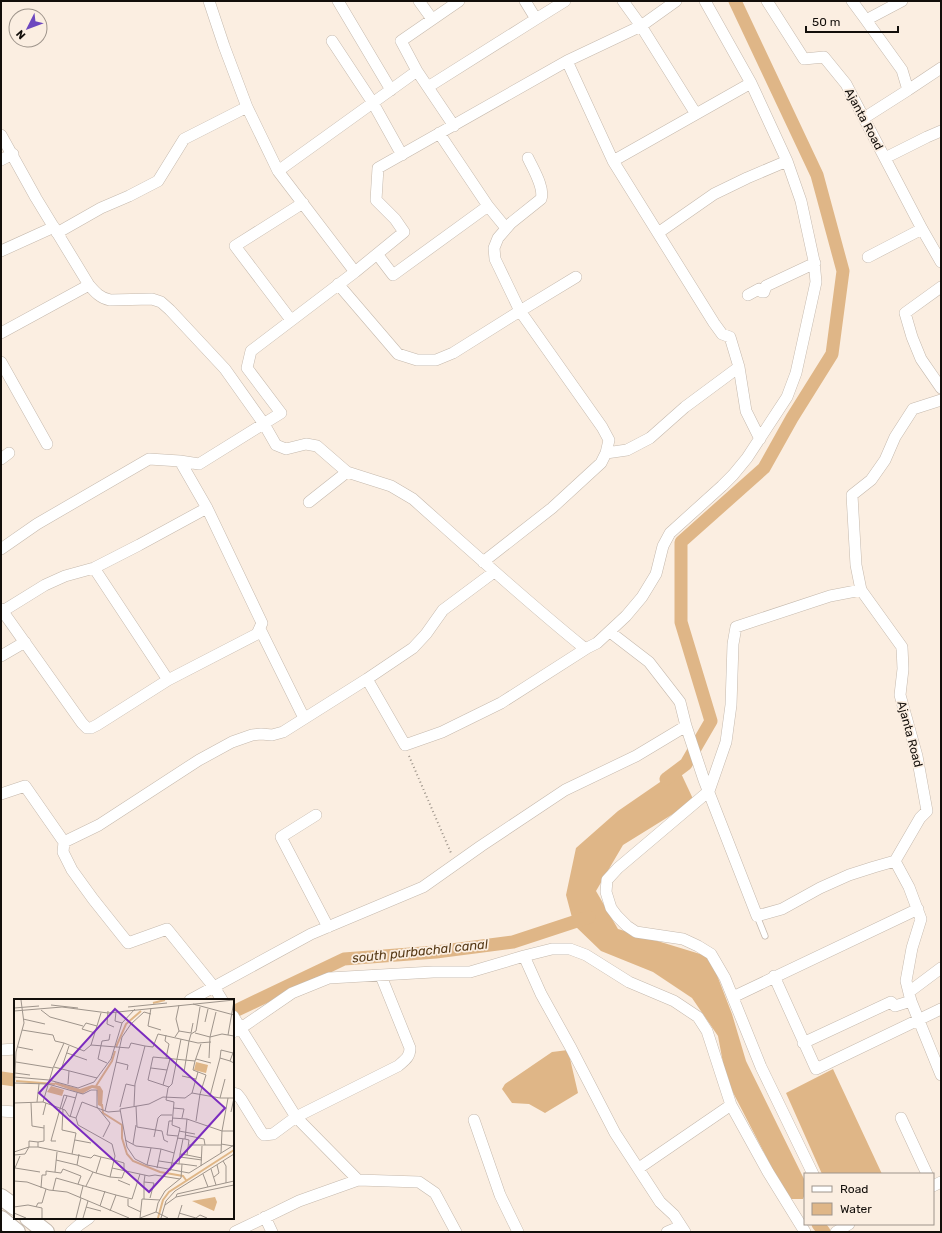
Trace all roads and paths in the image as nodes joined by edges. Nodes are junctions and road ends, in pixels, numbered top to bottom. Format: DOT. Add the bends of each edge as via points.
graph roads {
  1 [pos="209,1"];
  2 [pos="338,1"];
  3 [pos="419,1"];
  4 [pos="459,1"];
  5 [pos="525,1"];
  6 [pos="623,1"];
  7 [pos="676,1"];
  8 [pos="706,1"];
  9 [pos="767,1"];
  10 [pos="852,1"];
  11 [pos="902,1"];
  12 [pos="560,2"];
  13 [pos="432,19"];
  14 [pos="536,20"];
  15 [pos="866,20"];
  16 [pos="641,26"];
  17 [pos="332,41"];
  18 [pos="567,61"];
  19 [pos="941,68"];
  20 [pos="418,71"];
  21 [pos="751,83"];
  22 [pos="428,86"];
  23 [pos="391,90"];
  24 [pos="908,90"];
  25 [pos="373,103"];
  26 [pos="247,107"];
  27 [pos="696,114"];
  28 [pos="864,118"];
  29 [pos="454,126"];
  30 [pos="941,131"];
  31 [pos="439,133"];
  32 [pos="1,135"];
  33 [pos="13,154"];
  34 [pos="402,155"];
  35 [pos="528,158"];
  36 [pos="885,158"];
  37 [pos="1,160"];
  38 [pos="613,161"];
  39 [pos="787,161"];
  40 [pos="278,171"];
  41 [pos="303,203"];
  42 [pos="488,206"];
  43 [pos="506,228"];
  44 [pos="922,229"];
  45 [pos="56,230"];
  46 [pos="658,233"];
  47 [pos="1,251"];
  48 [pos="377,254"];
  49 [pos="868,257"];
  50 [pos="941,262"];
  51 [pos="815,263"];
  52 [pos="355,272"];
  53 [pos="576,277"];
  54 [pos="338,284"];
  55 [pos="88,285"];
  56 [pos="941,287"];
  57 [pos="748,295"];
  58 [pos="520,311"];
  59 [pos="291,320"];
  60 [pos="1,333"];
  61 [pos="1,362"];
  62 [pos="739,367"];
  63 [pos="941,388"];
  64 [pos="941,400"];
  65 [pos="264,424"];
  66 [pos="760,440"];
  67 [pos="47,444"];
  68 [pos="606,453"];
  69 [pos="180,461"];
  70 [pos="347,472"];
  71 [pos="309,502"];
  72 [pos="207,508"];
  73 [pos="1,549"];
  74 [pos="483,562"];
  75 [pos="94,568"];
  76 [pos="494,572"];
  77 [pos="861,590"];
  78 [pos="2,610"];
  79 [pos="260,630"];
  80 [pos="610,632"];
  81 [pos="25,642"];
  82 [pos="587,648"];
  83 [pos="1,656"];
  84 [pos="367,679"];
  85 [pos="168,680"];
  86 [pos="304,718"];
  87 [pos="686,726"];
  88 [pos="404,746"];
  89 [pos="709,791"];
  90 [pos="1,794"];
  91 [pos="316,815"];
  92 [pos="64,842"];
  93 [pos="895,861"];
  94 [pos="456,864"];
  95 [pos="918,909"];
  96 [pos="756,916"];
  97 [pos="328,927"];
  98 [pos="765,936"];
  99 [pos="524,956"];
  100 [pos="941,968"];
  101 [pos="380,976"];
  102 [pos="774,976"];
  103 [pos="218,994"];
  104 [pos="910,996"];
  105 [pos="733,997"];
  106 [pos="195,999"];
  107 [pos="941,1009"];
  108 [pos="919,1020"];
  109 [pos="236,1025"];
  110 [pos="803,1043"];
  111 [pos="14,1049"];
  112 [pos="1,1050"];
  113 [pos="941,1075"];
  114 [pos="234,1093"];
  115 [pos="731,1105"];
  116 [pos="1,1111"];
  117 [pos="14,1112"];
  118 [pos="296,1117"];
  119 [pos="901,1118"];
  120 [pos="474,1120"];
  121 [pos="639,1168"];
  122 [pos="812,1173"];
  123 [pos="927,1173"];
  124 [pos="358,1180"];
  125 [pos="1,1197"];
  126 [pos="14,1205"];
  127 [pos="265,1218"];
  128 [pos="1,1219"];
  129 [pos="29,1219"];
  130 [pos="86,1219"];
  131 [pos="847,1225"];
  132 [pos="683,1229"];
  133 [pos="838,1230"];
  134 [pos="17,1232"];
  135 [pos="46,1232"];
  136 [pos="71,1232"];
  137 [pos="236,1232"];
  138 [pos="272,1232"];
  139 [pos="456,1232"];
  140 [pos="518,1232"];
  141 [pos="667,1232"];
  142 [pos="805,1232"];
  1 -- 26 [label="street"];
  2 -- 23 [label="street"];
  3 -- 13 [label="street"];
  4 -- 13 [label="street"];
  5 -- 14 [label="street"];
  6 -- 16 [label="street"];
  7 -- 16 [label="street"];
  8 -- 21 [label="street"];
  9 -- 28 [label="street, Ajanta Road" via="804,59 824,57 846,84"];
  10 -- 15 [label="street"];
  11 -- 15 [label="street"];
  12 -- 14 [label="street"];
  13 -- 20 [label="street" via="401,40"];
  14 -- 22 [label="street"];
  15 -- 24 [label="street" via="902,70"];
  16 -- 18 [label="street"];
  16 -- 27 [label="street"];
  17 -- 25 [label="street"];
  18 -- 29 [label="street"];
  18 -- 38 [label="street"];
  19 -- 24 [label="street"];
  20 -- 22 [label="street"];
  20 -- 23 [label="street"];
  21 -- 27 [label="street"];
  21 -- 39 [label="street"];
  22 -- 29 [label="street"];
  23 -- 25 [label="street"];
  24 -- 28 [label="street"];
  25 -- 34 [label="street"];
  25 -- 40 [label="street"];
  26 -- 40 [label="street"];
  26 -- 45 [label="street" via="184,139 158,181"];
  27 -- 38 [label="street"];
  28 -- 36 [label="street, Ajanta Road"];
  29 -- 31 [label="street"];
  30 -- 36 [label="street"];
  31 -- 34 [label="street"];
  31 -- 42 [label="street"];
  32 -- 33 [label="street"];
  33 -- 37 [label="street"];
  33 -- 45 [label="street"];
  34 -- 48 [label="street" via="378,168 376,200 404,232"];
  35 -- 43 [label="street" via="542,190 542,196"];
  36 -- 44 [label="street, Ajanta Road"];
  38 -- 46 [label="street"];
  39 -- 46 [label="street" via="714,194"];
  39 -- 51 [label="street" via="801,201"];
  40 -- 41 [label="street"];
  41 -- 52 [label="street"];
  41 -- 59 [label="street" via="235,246"];
  42 -- 43 [label="street"];
  42 -- 48 [label="street" via="393,275"];
  43 -- 58 [label="street" via="494,248 495,259"];
  44 -- 49 [label="street"];
  44 -- 50 [label="street, Ajanta Road"];
  45 -- 47 [label="street"];
  45 -- 55 [label="street"];
  46 -- 62 [label="street" via="714,323 722,334 730,337"];
  48 -- 52 [label="street"];
  51 -- 57 [label="street" via="766,286 764,292 759,289"];
  51 -- 66 [label="street" via="816,282 796,373 787,397"];
  52 -- 54 [label="street"];
  53 -- 58 [label="street"];
  54 -- 58 [label="street" via="398,354 417,360 436,360 453,353"];
  54 -- 59 [label="street"];
  55 -- 60 [label="street"];
  55 -- 65 [label="street" via="104,299 161,302 225,369"];
  56 -- 63 [label="street" via="905,313 921,359"];
  58 -- 68 [label="street" via="602,427 609,440"];
  59 -- 65 [label="street" via="251,351 247,368 281,413"];
  61 -- 67 [label="street"];
  62 -- 66 [label="street" via="746,411"];
  62 -- 68 [label="street" via="685,407 650,438 627,450"];
  64 -- 77 [label="street, Ajanta Road" via="913,409 871,480 852,495 856,565"];
  65 -- 69 [label="street" via="199,464"];
  65 -- 70 [label="street" via="276,445 286,449 306,444 317,446"];
  66 -- 80 [label="street" via="722,486 670,533 663,546 652,583"];
  68 -- 74 [label="street" via="601,464 561,500"];
  69 -- 72 [label="street"];
  69 -- 73 [label="street" via="149,459 37,524"];
  70 -- 71 [label="street"];
  70 -- 74 [label="street" via="391,486 403,493"];
  72 -- 75 [label="street"];
  72 -- 79 [label="street" via="262,623"];
  74 -- 76 [label="street"];
  75 -- 78 [label="street" via="45,585"];
  75 -- 85 [label="street"];
  76 -- 82 [label="street"];
  76 -- 84 [label="street" via="443,610 413,648"];
  77 -- 89 [label="street" via="830,596 736,627 726,742"];
  77 -- 93 [label="street, Ajanta Road" via="902,647 900,695 918,756 927,811 920,818"];
  78 -- 81 [label="street"];
  79 -- 85 [label="street" via="257,634"];
  79 -- 86 [label="street"];
  80 -- 82 [label="street" via="598,643"];
  80 -- 87 [label="street" via="649,662 680,702"];
  81 -- 83 [label="street"];
  81 -- 85 [label="street" via="88,728 97,725"];
  82 -- 88 [label="street" via="501,702 442,732"];
  84 -- 86 [label="street"];
  84 -- 88 [label="street"];
  86 -- 92 [label="street" via="283,732 252,735 225,746 99,825"];
  87 -- 89 [label="street"];
  87 -- 94 [label="street" via="636,756 566,790"];
  88 -- 94 [label="path"];
  89 -- 96 [label="street"];
  89 -- 105 [label="street" via="618,868 607,880 606,892 611,908 617,916 636,932 683,939 711,954"];
  90 -- 92 [label="street" via="25,786"];
  91 -- 97 [label="street" via="281,837"];
  92 -- 103 [label="street" via="63,852 72,870 128,943 167,929"];
  93 -- 95 [label="street"];
  93 -- 96 [label="street" via="849,875 782,909"];
  94 -- 97 [label="street" via="423,887"];
  95 -- 102 [label="street"];
  95 -- 104 [label="street" via="922,919 912,948 906,981"];
  96 -- 98 [label="lane"];
  97 -- 103 [label="street" via="311,934"];
  99 -- 101 [label="street" via="470,972"];
  99 -- 115 [label="street" via="552,949 570,949 586,955 629,982 674,1002 698,1017 707,1031"];
  99 -- 121 [label="street" via="541,994 610,1125"];
  100 -- 104 [label="street"];
  101 -- 109 [label="street" via="330,978 292,993"];
  101 -- 118 [label="street" via="410,1048 408,1058 398,1066"];
  102 -- 105 [label="street"];
  102 -- 110 [label="street"];
  103 -- 106 [label="street"];
  104 -- 108 [label="street"];
  104 -- 110 [label="street" via="895,1006 891,1002"];
  105 -- 122 [label="street" via="761,1067"];
  107 -- 108 [label="street"];
  108 -- 110 [label="street" via="816,1069"];
  108 -- 113 [label="street"];
  109 -- 118 [label="street"];
  111 -- 112 [label="street"];
  114 -- 118 [label="street" via="241,1099 264,1135 272,1134"];
  115 -- 121 [label="street"];
  115 -- 142 [label="street"];
  116 -- 117 [label="street"];
  118 -- 124 [label="street"];
  119 -- 123 [label="street"];
  120 -- 140 [label="street" via="500,1195"];
  121 -- 132 [label="street" via="660,1202 674,1215"];
  124 -- 127 [label="street" via="299,1201"];
  124 -- 139 [label="street" via="419,1182 435,1193"];
  125 -- 126 [label="main road"];
  127 -- 137 [label="street"];
  127 -- 138 [label="street"];
  128 -- 134 [label="main road"];
  129 -- 135 [label="main road"];
  130 -- 136 [label="street"];
  131 -- 133 [label="street"];
  132 -- 141 [label="street"];
}
